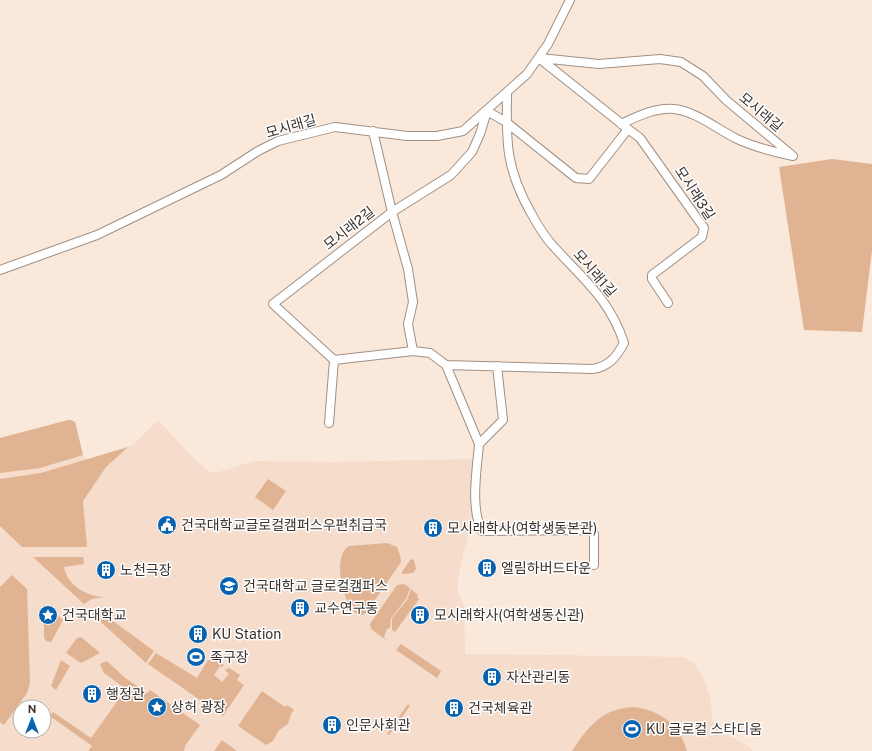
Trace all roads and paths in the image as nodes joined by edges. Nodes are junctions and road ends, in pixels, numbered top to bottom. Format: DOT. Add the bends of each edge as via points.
graph roads {
  1 [pos="570,0"];
  2 [pos="539,58"];
  3 [pos="506,94"];
  4 [pos="487,110"];
  5 [pos="506,122"];
  6 [pos="624,126"];
  7 [pos="373,131"];
  8 [pos="392,212"];
  9 [pos="0,270"];
  10 [pos="668,303"];
  11 [pos="413,351"];
  12 [pos="334,360"];
  13 [pos="446,365"];
  14 [pos="497,366"];
  15 [pos="330,423"];
  16 [pos="479,444"];
  17 [pos="594,565"];
  1 -- 2 [label="street, 모시래길"];
  2 -- 3 [label="street, 모시래길"];
  2 -- 6 [label="street, 모시래3길"];
  2 -- 6 [label="street, 모시래길" via="599,64 660,59 681,62 703,76 726,100 792,156 739,140 691,113 672,108 644,114"];
  3 -- 4 [label="street, 모시래길"];
  3 -- 5 [label="street, 모시래1길"];
  4 -- 5 [label="street"];
  4 -- 7 [label="street, 모시래길" via="463,131 437,136 407,136"];
  4 -- 8 [label="street, 모시래2길" via="472,152 444,179"];
  5 -- 6 [label="street" via="576,178 590,179"];
  5 -- 14 [label="street, 모시래1길" via="510,168 522,197 540,229 606,304 624,344 616,357 603,367"];
  6 -- 10 [label="street, 모시래3길" via="648,148 704,228 702,237 652,275"];
  7 -- 8 [label="street"];
  7 -- 9 [label="street, 모시래길" via="334,127 278,141 258,150 221,175 97,235"];
  8 -- 11 [label="street" via="408,268 413,302 408,324"];
  8 -- 12 [label="street, 모시래2길" via="273,304"];
  11 -- 12 [label="street"];
  11 -- 13 [label="street" via="430,353"];
  12 -- 15 [label="street"];
  13 -- 14 [label="street, 모시래1길"];
  13 -- 16 [label="street"];
  14 -- 16 [label="street" via="503,420"];
  16 -- 17 [label="street" via="476,521 482,531 591,530 594,534"];
}
